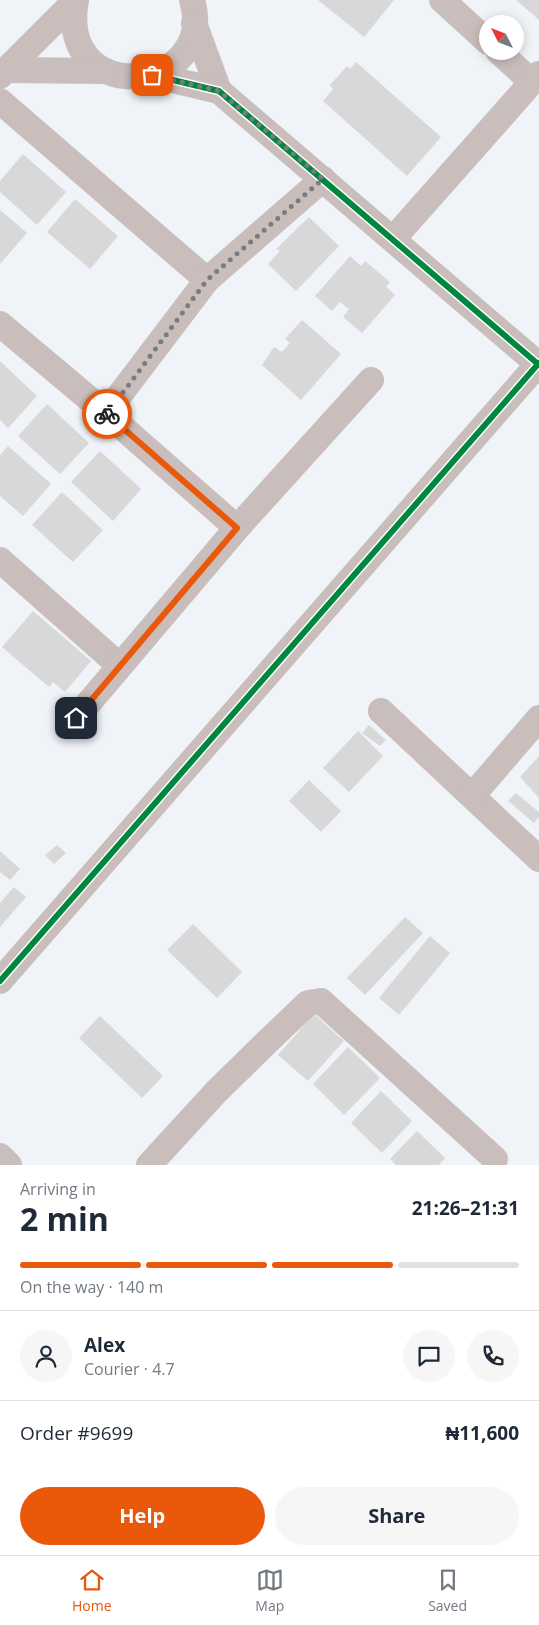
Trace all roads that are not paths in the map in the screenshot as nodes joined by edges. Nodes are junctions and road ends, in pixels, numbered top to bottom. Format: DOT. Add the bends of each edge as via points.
graph roads {
  1 [pos="76,0"];
  2 [pos="442,0"];
  3 [pos="193,11"];
  4 [pos="479,34"];
  5 [pos="510,60"];
  6 [pos="106,71"];
  7 [pos="3,73"];
  8 [pos="152,75"];
  9 [pos="535,78"];
  10 [pos="219,91"];
  11 [pos="0,101"];
  12 [pos="323,179"];
  13 [pos="392,239"];
  14 [pos="207,280"];
  15 [pos="0,324"];
  16 [pos="538,363"];
  17 [pos="370,380"];
  18 [pos="106,413"];
  19 [pos="237,528"];
  20 [pos="0,560"];
  21 [pos="120,666"];
  22 [pos="380,711"];
  23 [pos="76,718"];
  24 [pos="539,718"];
  25 [pos="472,796"];
  26 [pos="539,859"];
  27 [pos="0,981"];
  28 [pos="0,1156"];
  29 [pos="495,1163"];
  30 [pos="9,1165"];
  31 [pos="149,1165"];
  1 -- 6 [label="street" via="74,28 78,41 94,63"];
  1 -- 7 [label="street"];
  2 -- 4 [label="street"];
  3 -- 8 [label="street" via="190,40 181,55"];
  3 -- 10 [label="street"];
  5 -- 9 [label="street"];
  6 -- 7 [label="street"];
  6 -- 8 [label="street" via="136,78"];
  8 -- 10 [label="street"];
  9 -- 13 [label="street"];
  10 -- 12 [label="street"];
  11 -- 14 [label="street"];
  12 -- 13 [label="street"];
  12 -- 14 [label="street"];
  13 -- 16 [label="street"];
  14 -- 18 [label="street"];
  15 -- 18 [label="street"];
  16 -- 27 [label="street"];
  17 -- 19 [label="street"];
  18 -- 19 [label="street"];
  19 -- 21 [label="street"];
  20 -- 21 [label="street"];
  21 -- 23 [label="street"];
  22 -- 25 [label="street"];
  24 -- 25 [label="street"];
  25 -- 26 [label="street"];
  28 -- 30 [label="street"];
  29 -- 31 [label="street" via="321,1001 308,1003 267,1042"];
}
